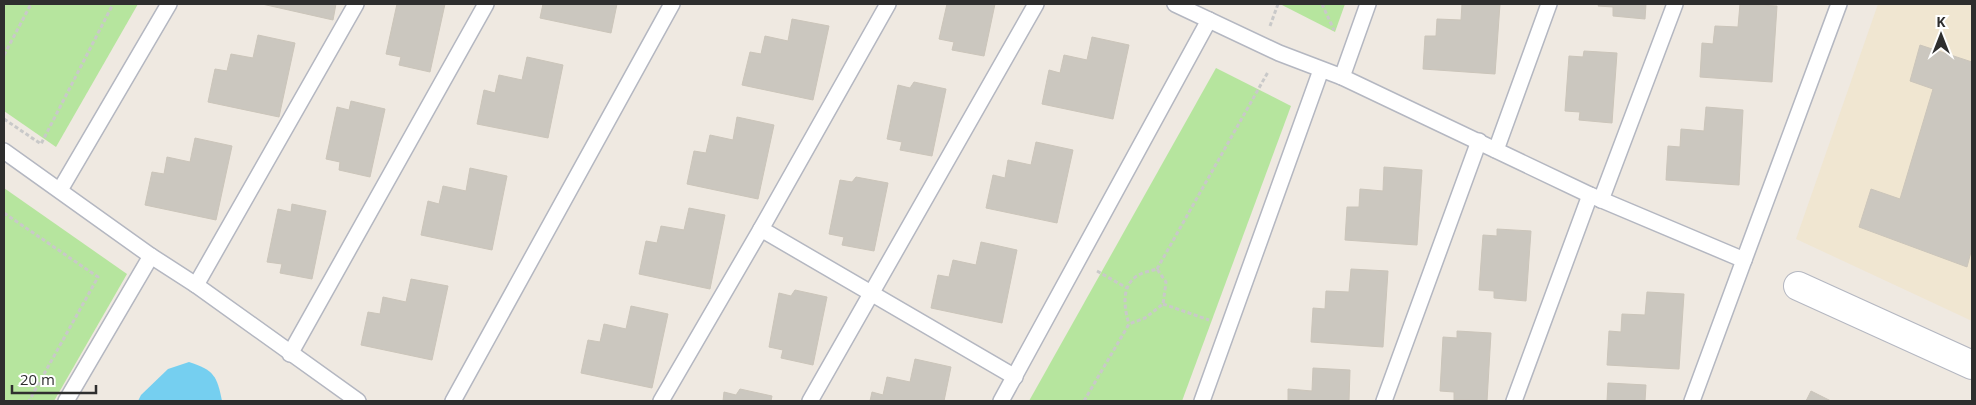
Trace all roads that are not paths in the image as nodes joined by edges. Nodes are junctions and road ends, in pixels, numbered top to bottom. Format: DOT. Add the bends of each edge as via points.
graph roads {
  1 [pos="169,4"];
  2 [pos="356,4"];
  3 [pos="486,4"];
  4 [pos="672,4"];
  5 [pos="888,4"];
  6 [pos="1036,4"];
  7 [pos="1368,4"];
  8 [pos="1549,4"];
  9 [pos="1675,4"];
  10 [pos="1839,4"];
  11 [pos="1183,5"];
  12 [pos="1209,20"];
  13 [pos="1321,70"];
  14 [pos="1342,77"];
  15 [pos="1479,141"];
  16 [pos="1496,150"];
  17 [pos="4,151"];
  18 [pos="60,190"];
  19 [pos="1596,197"];
  20 [pos="761,228"];
  21 [pos="151,256"];
  22 [pos="1744,260"];
  23 [pos="196,285"];
  24 [pos="1798,286"];
  25 [pos="871,294"];
  26 [pos="290,354"];
  27 [pos="1972,365"];
  28 [pos="1014,377"];
  29 [pos="66,401"];
  30 [pos="358,401"];
  31 [pos="453,401"];
  32 [pos="661,401"];
  33 [pos="810,401"];
  34 [pos="1001,401"];
  35 [pos="1202,401"];
  36 [pos="1384,401"];
  37 [pos="1514,401"];
  38 [pos="1692,401"];
  1 -- 18 [label="lane"];
  2 -- 23 [label="lane"];
  3 -- 26 [label="lane"];
  4 -- 31 [label="lane"];
  5 -- 20 [label="lane"];
  6 -- 25 [label="lane"];
  7 -- 14 [label="lane"];
  8 -- 16 [label="lane"];
  9 -- 19 [label="lane"];
  10 -- 22 [label="lane"];
  11 -- 12 [label="lane"];
  12 -- 13 [label="lane"];
  12 -- 28 [label="lane"];
  13 -- 14 [label="lane"];
  13 -- 35 [label="lane"];
  14 -- 15 [label="lane"];
  15 -- 16 [label="lane"];
  15 -- 36 [label="lane"];
  16 -- 19 [label="lane"];
  17 -- 18 [label="lane"];
  18 -- 21 [label="lane"];
  19 -- 22 [label="lane"];
  19 -- 37 [label="lane"];
  20 -- 25 [label="lane"];
  20 -- 32 [label="lane"];
  21 -- 23 [label="lane"];
  21 -- 29 [label="lane"];
  22 -- 38 [label="lane"];
  23 -- 26 [label="lane"];
  24 -- 27 [label="street"];
  25 -- 28 [label="lane"];
  25 -- 33 [label="lane"];
  26 -- 30 [label="lane"];
  28 -- 34 [label="lane"];
}
